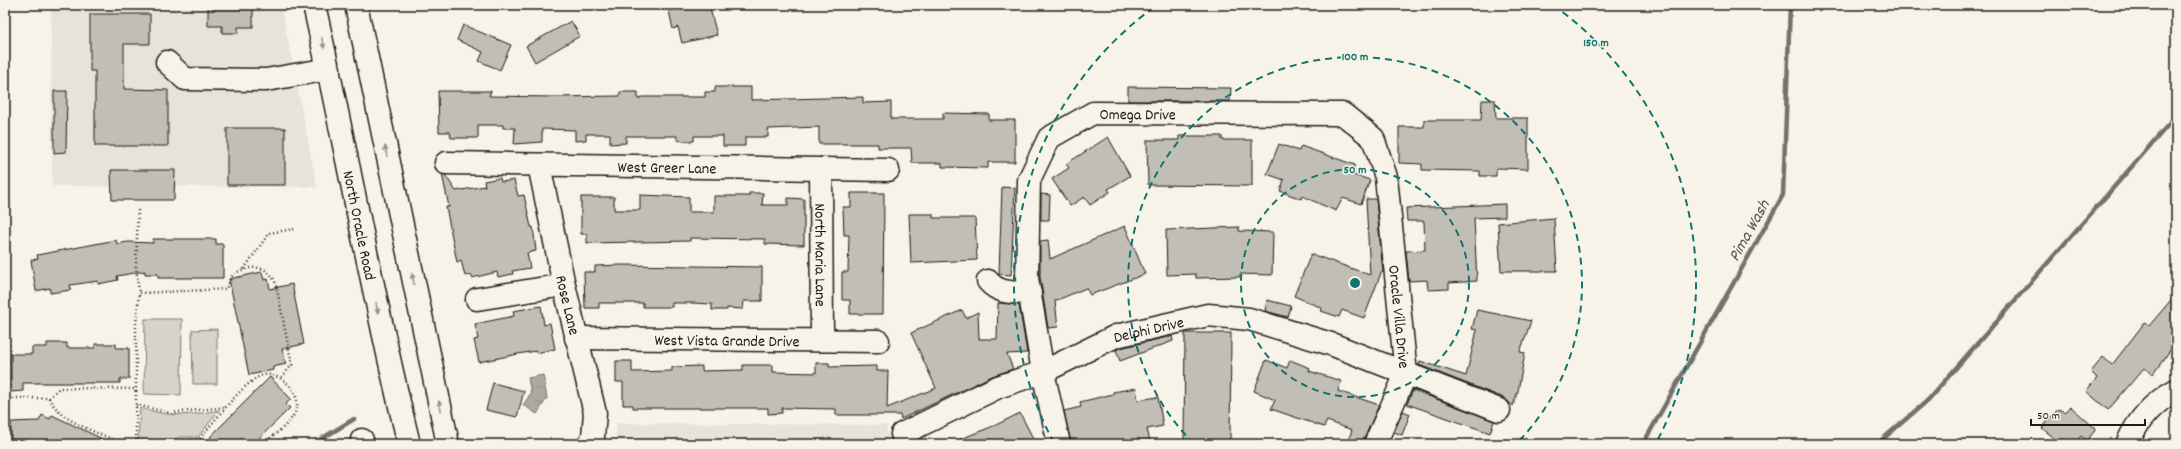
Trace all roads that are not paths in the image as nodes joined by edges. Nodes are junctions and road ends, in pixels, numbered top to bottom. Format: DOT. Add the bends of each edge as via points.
graph roads {
  1 [pos="314,5"];
  2 [pos="356,5"];
  3 [pos="167,62"];
  4 [pos="329,69"];
  5 [pos="446,163"];
  6 [pos="539,165"];
  7 [pos="821,170"];
  8 [pos="888,170"];
  9 [pos="1394,254"];
  10 [pos="988,281"];
  11 [pos="564,285"];
  12 [pos="1030,293"];
  13 [pos="477,299"];
  14 [pos="576,338"];
  15 [pos="822,340"];
  16 [pos="878,341"];
  17 [pos="1043,372"];
  18 [pos="1406,374"];
  19 [pos="2176,390"];
  20 [pos="1499,410"];
  21 [pos="902,434"];
  22 [pos="409,444"];
  23 [pos="448,444"];
  24 [pos="588,444"];
  25 [pos="1059,444"];
  26 [pos="1375,444"];
  27 [pos="2127,444"];
  1 -- 4 [label="main road, North Oracle Road, one-way"];
  23 -- 2 [label="main road, one-way"];
  3 -- 4 [label="main road" via="185,79 266,80"];
  4 -- 22 [label="main road, North Oracle Road, one-way" via="382,330"];
  5 -- 6 [label="main road, West Greer Lane"];
  6 -- 7 [label="main road, West Greer Lane"];
  6 -- 11 [label="main road, Rose Lane"];
  7 -- 8 [label="main road, West Greer Lane"];
  7 -- 15 [label="main road, North Maria Lane"];
  9 -- 12 [label="main road, Omega Drive" via="1386,177 1373,138 1343,114 1093,112 1049,138 1029,180 1027,278"];
  9 -- 18 [label="main road, Oracle Villa Drive"];
  10 -- 12 [label="main road" via="1001,291"];
  11 -- 13 [label="main road"];
  11 -- 14 [label="main road, Rose Lane"];
  12 -- 17 [label="main road, Omega Drive"];
  14 -- 15 [label="main road, West Vista Grande Drive"];
  14 -- 24 [label="main road, Rose Lane" via="594,413 593,437"];
  15 -- 16 [label="main road, West Vista Grande Drive"];
  17 -- 18 [label="main road, Delphi Drive" via="1116,336 1208,315 1249,319 1331,344"];
  17 -- 21 [label="main road, Delphi Drive" via="998,387"];
  17 -- 25 [label="main road, Omega Drive"];
  18 -- 20 [label="main road, Delphi Drive"];
  18 -- 26 [label="main road, Oracle Villa Drive"];
  19 -- 27 [label="main road" via="2160,399 2149,411 2131,434"];
}
